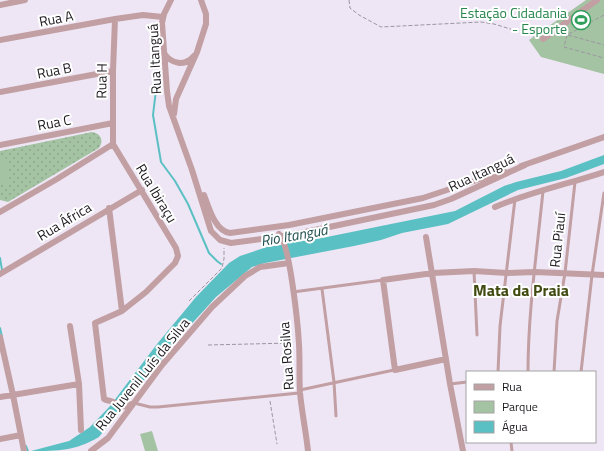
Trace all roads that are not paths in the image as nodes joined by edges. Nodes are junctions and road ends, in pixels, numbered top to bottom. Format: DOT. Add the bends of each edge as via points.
graph roads {
  1 [pos="25,0"];
  2 [pos="171,0"];
  3 [pos="201,0"];
  4 [pos="597,0"];
  5 [pos="0,5"];
  6 [pos="163,17"];
  7 [pos="115,19"];
  8 [pos="543,39"];
  9 [pos="0,40"];
  10 [pos="197,52"];
  11 [pos="164,53"];
  12 [pos="113,70"];
  13 [pos="0,92"];
  14 [pos="174,118"];
  15 [pos="112,123"];
  16 [pos="604,136"];
  17 [pos="114,144"];
  18 [pos="0,145"];
  19 [pos="525,165"];
  20 [pos="192,170"];
  21 [pos="604,172"];
  22 [pos="574,182"];
  23 [pos="142,190"];
  24 [pos="543,191"];
  25 [pos="604,193"];
  26 [pos="515,199"];
  27 [pos="495,207"];
  28 [pos="109,208"];
  29 [pos="0,212"];
  30 [pos="272,229"];
  31 [pos="426,236"];
  32 [pos="283,239"];
  33 [pos="288,261"];
  34 [pos="474,272"];
  35 [pos="535,272"];
  36 [pos="433,273"];
  37 [pos="507,273"];
  38 [pos="565,273"];
  39 [pos="0,274"];
  40 [pos="592,274"];
  41 [pos="604,275"];
  42 [pos="383,280"];
  43 [pos="322,289"];
  44 [pos="293,292"];
  45 [pos="122,311"];
  46 [pos="70,326"];
  47 [pos="477,335"];
  48 [pos="0,337"];
  49 [pos="446,359"];
  50 [pos="3,364"];
  51 [pos="395,370"];
  52 [pos="498,371"];
  53 [pos="528,371"];
  54 [pos="554,371"];
  55 [pos="581,371"];
  56 [pos="334,382"];
  57 [pos="466,382"];
  58 [pos="79,384"];
  59 [pos="450,384"];
  60 [pos="300,392"];
  61 [pos="13,394"];
  62 [pos="0,397"];
  63 [pos="134,403"];
  64 [pos="336,416"];
  65 [pos="81,430"];
  66 [pos="21,435"];
  67 [pos="0,439"];
  68 [pos="24,451"];
  69 [pos="91,451"];
  70 [pos="308,451"];
  71 [pos="463,451"];
  1 -- 5 [label="street"];
  2 -- 6 [label="street, Rua Itanguá"];
  3 -- 10 [label="street, Rua Itanguá" via="206,14 206,24"];
  4 -- 8 [label="street"];
  6 -- 7 [label="street, Rua A" via="143,15"];
  6 -- 11 [label="street, Rua Itanguá"];
  7 -- 9 [label="street, Rua A"];
  7 -- 12 [label="street, Rua H"];
  10 -- 11 [label="street" via="192,59 182,63 171,60"];
  10 -- 14 [label="street, Rua Itanguá" via="176,99"];
  11 -- 14 [label="street, Rua Itanguá" via="168,98"];
  12 -- 13 [label="street, Rua B"];
  12 -- 15 [label="street, Rua H"];
  14 -- 20 [label="street, Rua Itanguá"];
  15 -- 17 [label="street, Rua H"];
  15 -- 18 [label="street, Rua C"];
  16 -- 19 [label="street"];
  17 -- 23 [label="street, Rua Ibiraçu"];
  17 -- 29 [label="street"];
  19 -- 30 [label="street, Rua Itanguá" via="431,196"];
  19 -- 32 [label="street, Rua Itanguá" via="434,205"];
  20 -- 30 [label="street, Rua Itanguá" via="221,230 230,233"];
  20 -- 32 [label="street, Rua Itanguá" via="212,231 217,238 224,242"];
  21 -- 22 [label="street"];
  22 -- 24 [label="street"];
  22 -- 38 [label="lane, Rua Piauí"];
  23 -- 28 [label="street, Rua África"];
  23 -- 45 [label="street, Rua Ibiraçu" via="176,248 178,256 176,263"];
  24 -- 26 [label="street"];
  24 -- 35 [label="lane"];
  25 -- 40 [label="lane"];
  26 -- 27 [label="street"];
  26 -- 37 [label="lane"];
  28 -- 39 [label="street, Rua África"];
  28 -- 45 [label="street"];
  30 -- 32 [label="street"];
  31 -- 36 [label="street"];
  32 -- 33 [label="street, Rua Rosilva"];
  33 -- 44 [label="street, Rua Rosilva"];
  33 -- 63 [label="street, Rua Juvenil Luís da Silva" via="260,267 245,276 212,307 167,359"];
  34 -- 36 [label="street"];
  34 -- 37 [label="street"];
  34 -- 47 [label="lane"];
  35 -- 37 [label="street"];
  35 -- 38 [label="street"];
  35 -- 53 [label="lane"];
  36 -- 42 [label="street"];
  36 -- 49 [label="street"];
  37 -- 52 [label="lane" via="500,326"];
  38 -- 40 [label="street"];
  38 -- 54 [label="lane, Rua Piauí"];
  40 -- 41 [label="street"];
  40 -- 55 [label="lane"];
  42 -- 43 [label="lane"];
  42 -- 51 [label="street"];
  43 -- 44 [label="lane"];
  43 -- 56 [label="lane"];
  44 -- 60 [label="street, Rua Rosilva" via="299,343"];
  45 -- 63 [label="street" via="96,323 104,399 120,406"];
  46 -- 58 [label="street"];
  48 -- 50 [label="street"];
  49 -- 51 [label="street"];
  49 -- 59 [label="street"];
  50 -- 61 [label="street"];
  51 -- 56 [label="lane"];
  56 -- 60 [label="lane"];
  56 -- 64 [label="lane"];
  57 -- 59 [label="lane"];
  58 -- 61 [label="street"];
  58 -- 65 [label="street"];
  59 -- 71 [label="street"];
  60 -- 63 [label="lane" via="158,407"];
  60 -- 70 [label="street, Rua Rosilva"];
  61 -- 62 [label="street"];
  61 -- 66 [label="street"];
  63 -- 69 [label="street, Rua Juvenil Luís da Silva" via="108,438"];
  66 -- 67 [label="street"];
  66 -- 68 [label="street"];
}
